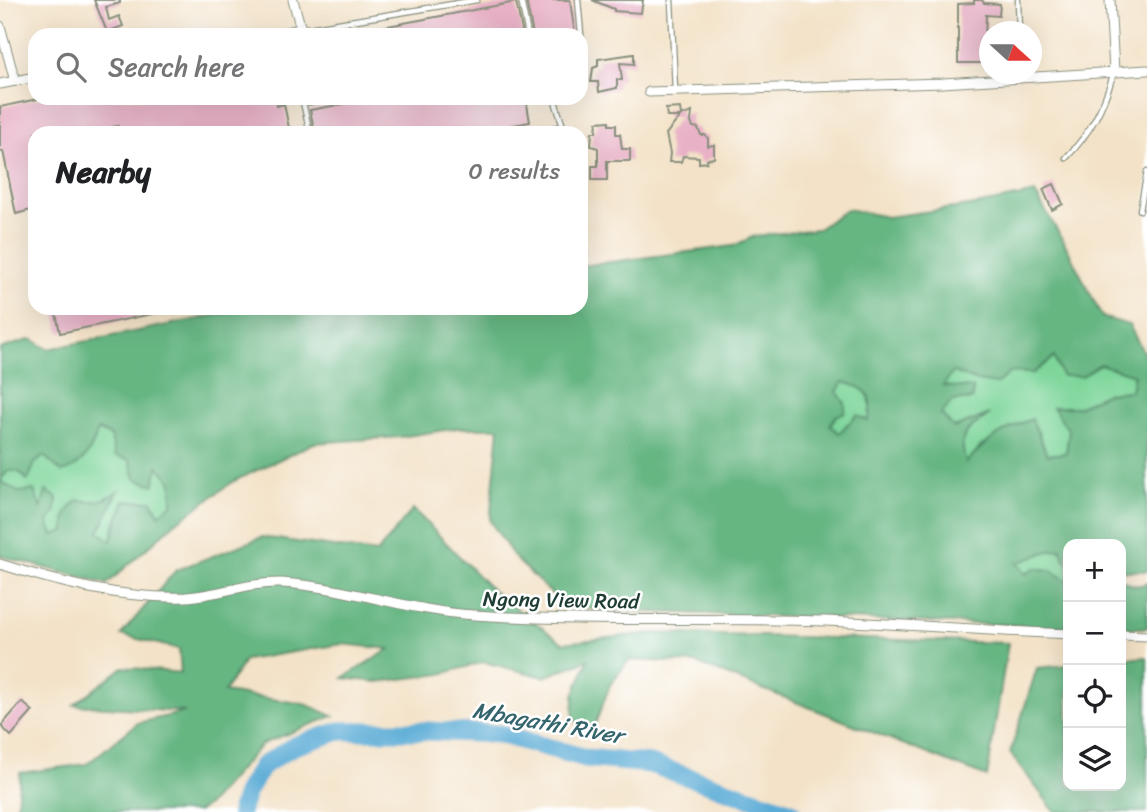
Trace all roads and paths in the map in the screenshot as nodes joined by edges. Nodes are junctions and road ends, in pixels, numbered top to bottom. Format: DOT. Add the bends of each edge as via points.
graph roads {
  1 [pos="293,0"];
  2 [pos="477,0"];
  3 [pos="521,0"];
  4 [pos="578,0"];
  5 [pos="671,0"];
  6 [pos="1018,0"];
  7 [pos="1110,0"];
  8 [pos="1019,21"];
  9 [pos="0,26"];
  10 [pos="295,28"];
  11 [pos="318,28"];
  12 [pos="527,28"];
  13 [pos="580,28"];
  14 [pos="1147,70"];
  15 [pos="1114,71"];
  16 [pos="1042,75"];
  17 [pos="28,79"];
  18 [pos="979,79"];
  19 [pos="15,81"];
  20 [pos="0,84"];
  21 [pos="675,90"];
  22 [pos="649,92"];
  23 [pos="304,105"];
  24 [pos="555,105"];
  25 [pos="308,126"];
  26 [pos="564,126"];
  27 [pos="1066,158"];
  28 [pos="1147,172"];
  29 [pos="1140,210"];
  30 [pos="0,564"];
  31 [pos="1063,634"];
  32 [pos="1126,635"];
  33 [pos="1147,636"];
  1 -- 10 [label="street"];
  2 -- 11 [label="lane"];
  3 -- 12 [label="lane"];
  4 -- 13 [label="lane"];
  5 -- 21 [label="lane"];
  6 -- 8 [label="lane"];
  7 -- 15 [label="street"];
  9 -- 19 [label="street"];
  14 -- 15 [label="street"];
  15 -- 16 [label="street"];
  15 -- 27 [label="lane" via="1097,118"];
  17 -- 19 [label="street"];
  18 -- 21 [label="street"];
  19 -- 20 [label="street"];
  21 -- 22 [label="street"];
  23 -- 25 [label="lane"];
  24 -- 26 [label="lane"];
  28 -- 29 [label="lane"];
  30 -- 31 [label="street, Ngong View Road" via="58,582 126,594 186,597 279,583 471,615 827,621"];
  32 -- 33 [label="street"];
}
